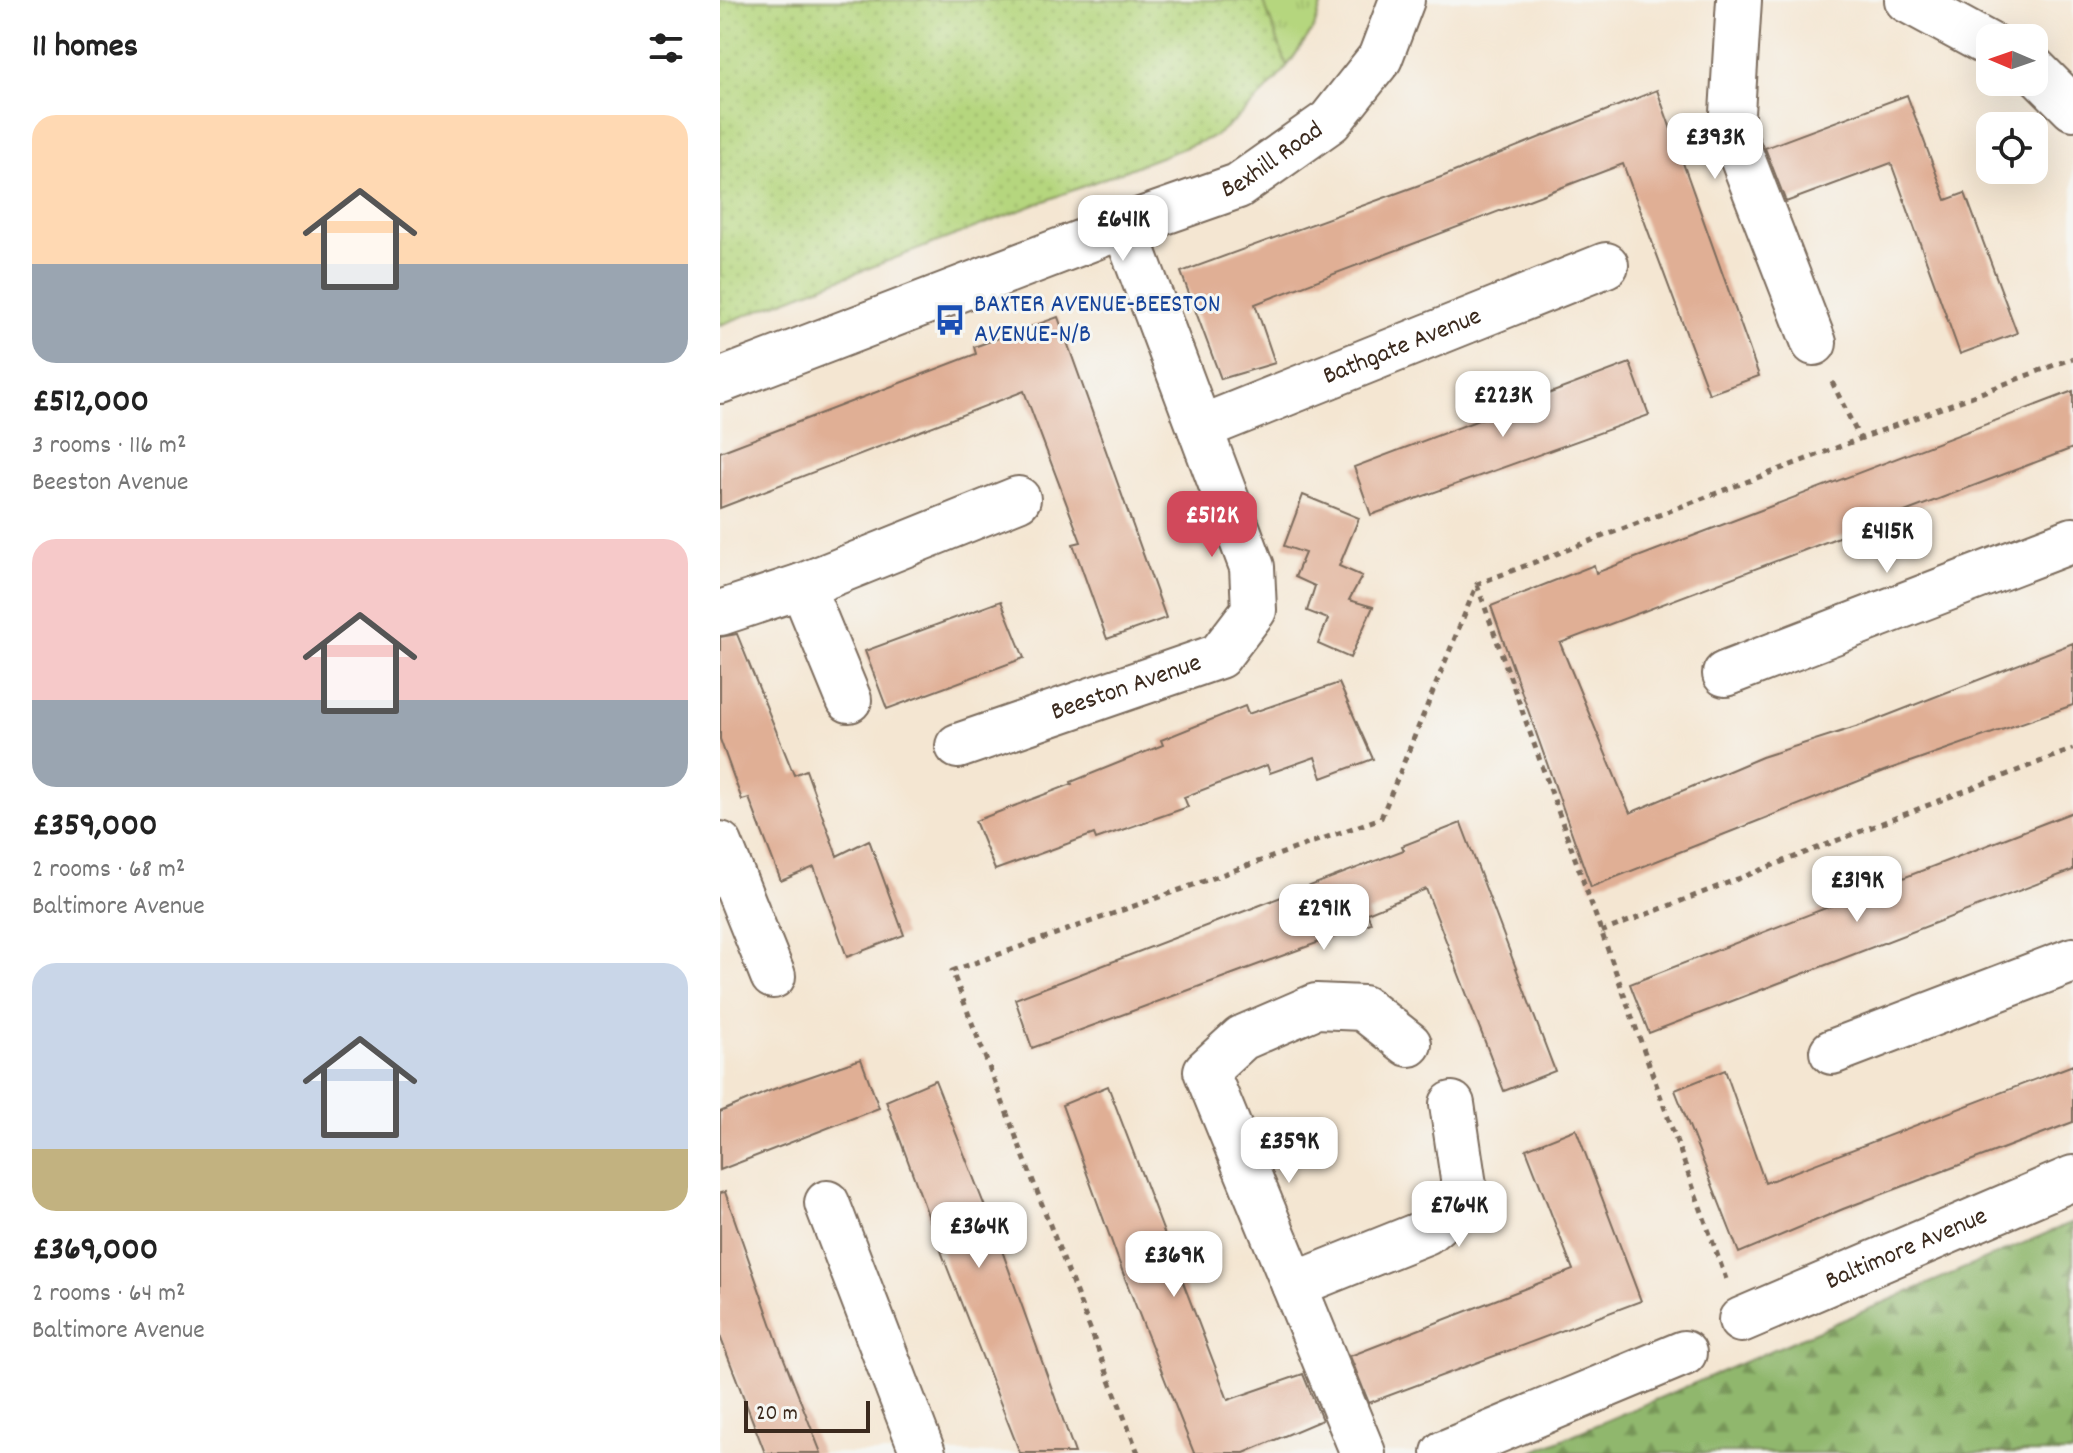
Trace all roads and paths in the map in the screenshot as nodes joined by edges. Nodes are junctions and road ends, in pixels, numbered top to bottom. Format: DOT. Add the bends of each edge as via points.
graph roads {
  1 [pos="1402,0"];
  2 [pos="1739,0"];
  3 [pos="1907,0"];
  4 [pos="1976,37"];
  5 [pos="2048,83"];
  6 [pos="2073,108"];
  7 [pos="1124,226"];
  8 [pos="1606,265"];
  9 [pos="1814,343"];
  10 [pos="2073,358"];
  11 [pos="720,381"];
  12 [pos="1200,428"];
  13 [pos="1860,439"];
  14 [pos="1018,499"];
  15 [pos="2073,540"];
  16 [pos="1477,584"];
  17 [pos="802,586"];
  18 [pos="720,613"];
  19 [pos="1725,674"];
  20 [pos="849,700"];
  21 [pos="958,746"];
  22 [pos="2073,749"];
  23 [pos="720,844"];
  24 [pos="1601,932"];
  25 [pos="2073,960"];
  26 [pos="773,976"];
  27 [pos="1409,1044"];
  28 [pos="1832,1052"];
  29 [pos="1452,1104"];
  30 [pos="2073,1178"];
  31 [pos="827,1203"];
  32 [pos="1294,1285"];
  33 [pos="1741,1320"];
  34 [pos="1684,1353"];
  35 [pos="923,1453"];
  36 [pos="1138,1453"];
  37 [pos="1363,1453"];
  38 [pos="1444,1453"];
  1 -- 7 [label="street, Bexhill Road" via="1380,58 1330,121 1238,186"];
  2 -- 9 [label="street" via="1731,129"];
  3 -- 4 [label="street"];
  5 -- 6 [label="street"];
  7 -- 11 [label="street, Bexhill Road"];
  7 -- 12 [label="street, Beeston Avenue"];
  8 -- 12 [label="street, Bathgate Avenue"];
  9 -- 13 [label="path"];
  10 -- 13 [label="path"];
  12 -- 21 [label="street, Beeston Avenue" via="1252,567 1254,610 1246,622 1219,656"];
  13 -- 16 [label="path"];
  14 -- 17 [label="street"];
  15 -- 19 [label="street"];
  16 -- 24 [label="path"];
  16 -- 36 [label="path" via="1381,818 952,971"];
  17 -- 18 [label="street"];
  17 -- 20 [label="street"];
  22 -- 24 [label="path"];
  23 -- 26 [label="street"];
  24 -- 33 [label="path"];
  25 -- 28 [label="street"];
  27 -- 32 [label="street" via="1363,1008 1316,1006 1242,1038 1206,1071"];
  29 -- 32 [label="street" via="1466,1199 1426,1232"];
  30 -- 33 [label="street, Baltimore Avenue"];
  31 -- 35 [label="street"];
  32 -- 37 [label="street"];
  34 -- 38 [label="street"];
}
